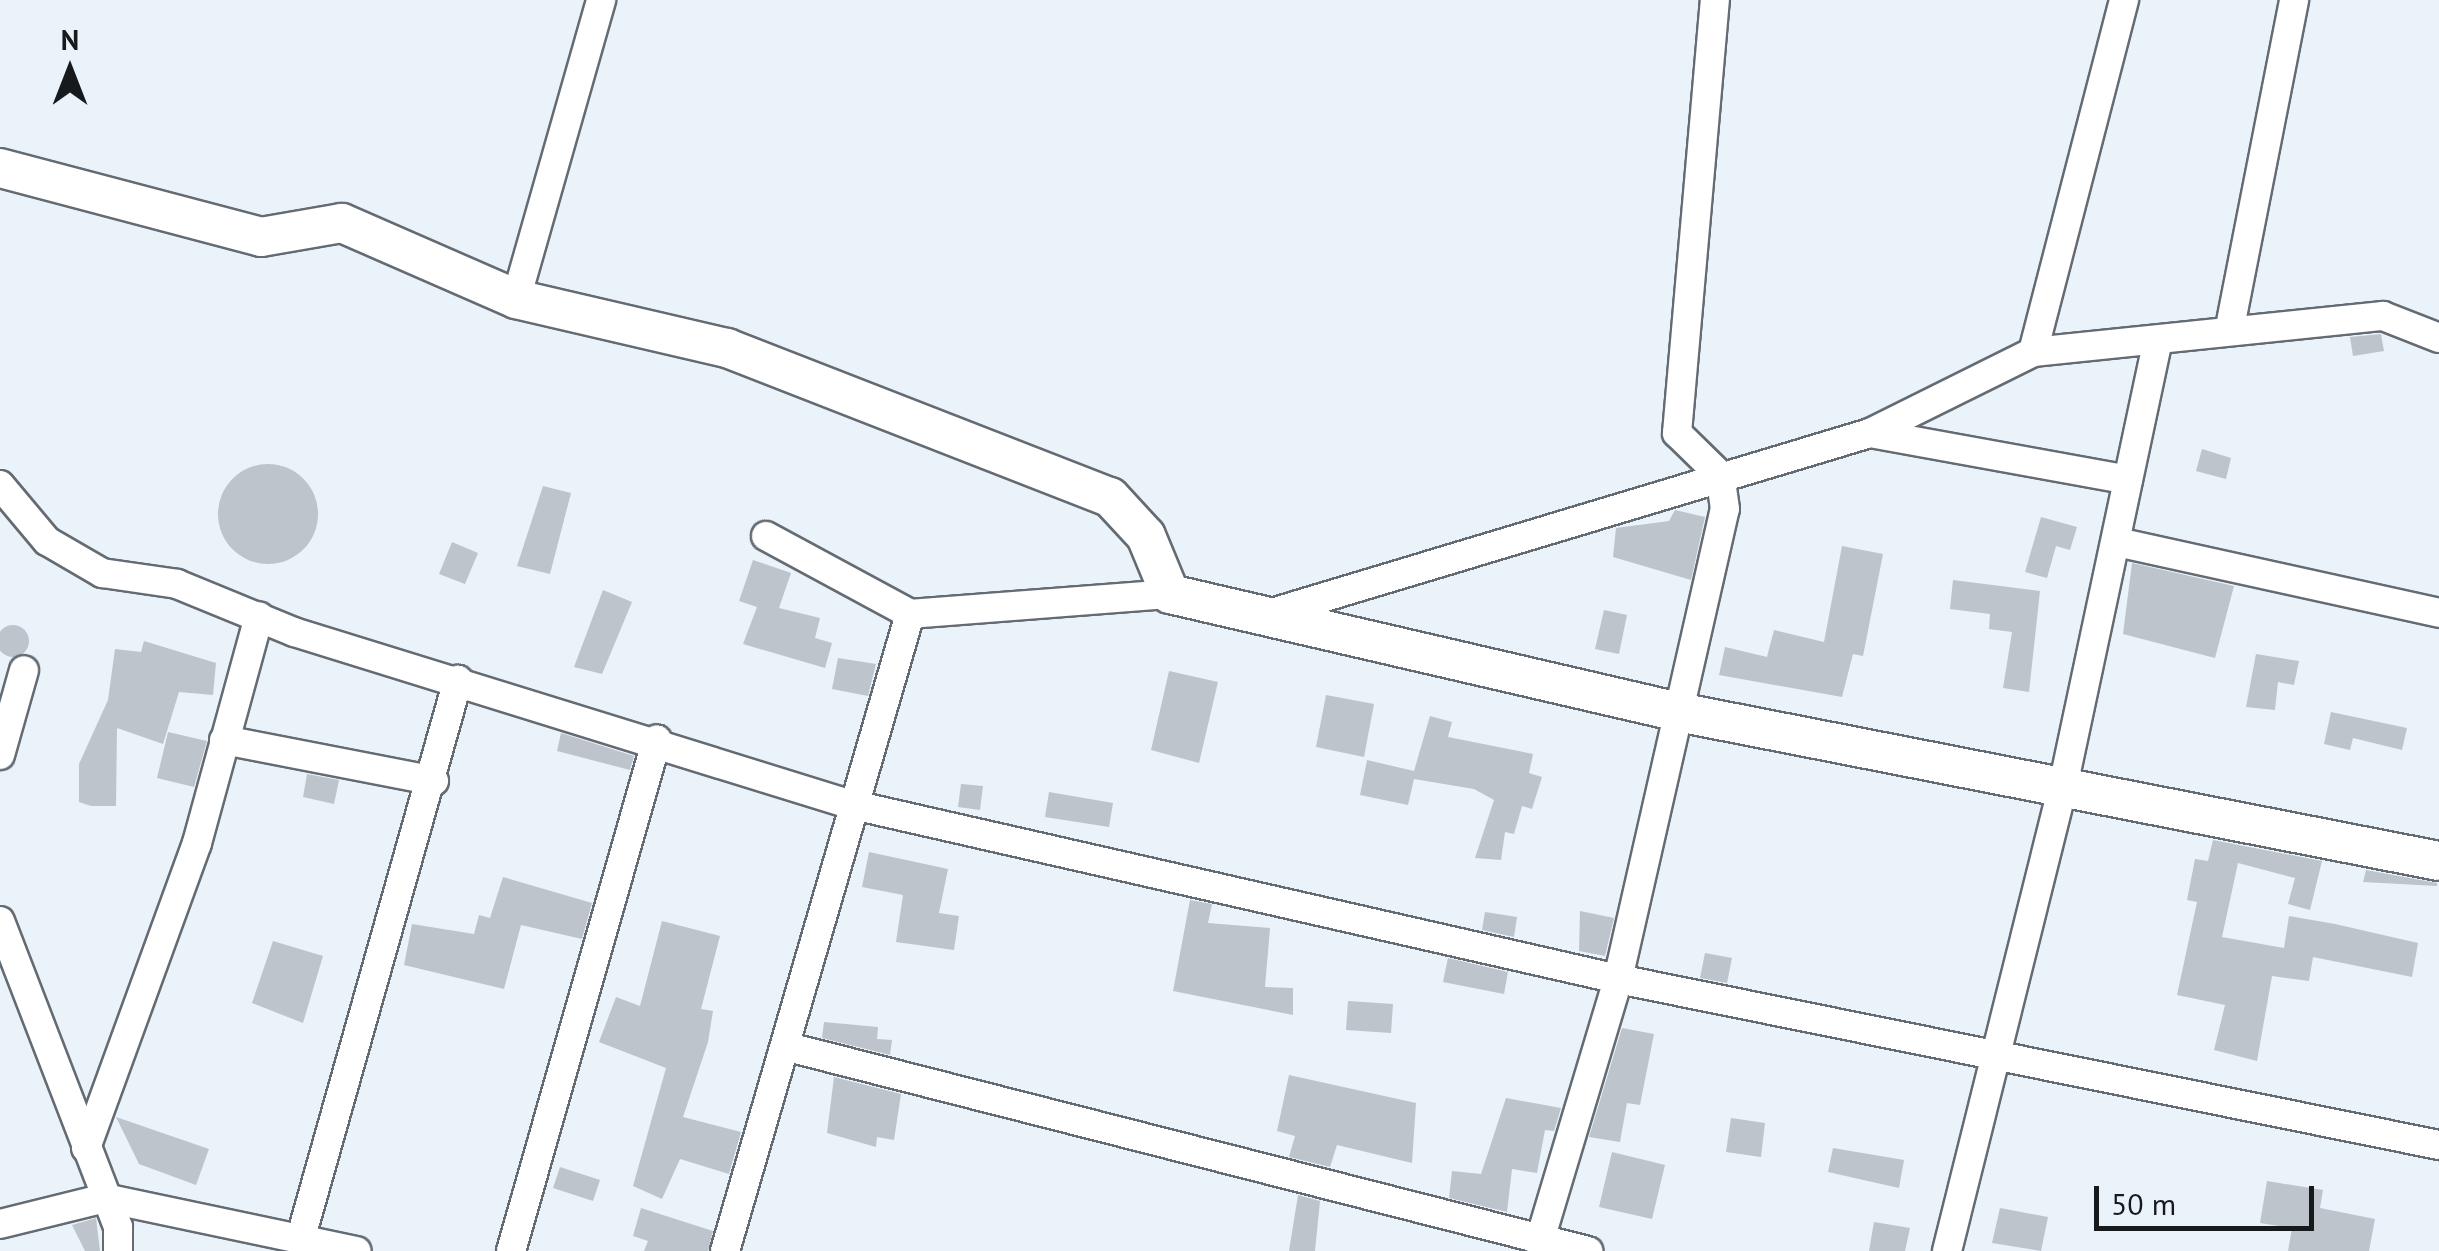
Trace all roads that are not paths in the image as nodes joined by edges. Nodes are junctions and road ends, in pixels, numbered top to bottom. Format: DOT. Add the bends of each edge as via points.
graph roads {
  1 [pos="601,0"];
  2 [pos="1715,0"];
  3 [pos="2124,0"];
  4 [pos="2294,0"];
  5 [pos="0,168"];
  6 [pos="516,299"];
  7 [pos="2230,327"];
  8 [pos="2439,338"];
  9 [pos="2157,345"];
  10 [pos="2033,352"];
  11 [pos="1870,433"];
  12 [pos="1720,475"];
  13 [pos="2128,480"];
  14 [pos="0,485"];
  15 [pos="766,536"];
  16 [pos="2117,542"];
  17 [pos="1170,594"];
  18 [pos="2439,613"];
  19 [pos="910,614"];
  20 [pos="1264,615"];
  21 [pos="259,616"];
  22 [pos="24,670"];
  23 [pos="458,680"];
  24 [pos="1683,713"];
  25 [pos="657,739"];
  26 [pos="224,740"];
  27 [pos="0,755"];
  28 [pos="434,780"];
  29 [pos="2062,791"];
  30 [pos="849,804"];
  31 [pos="2439,861"];
  32 [pos="0,922"];
  33 [pos="1618,979"];
  34 [pos="788,1047"];
  35 [pos="1991,1058"];
  36 [pos="2439,1146"];
  37 [pos="86,1148"];
  38 [pos="104,1198"];
  39 [pos="0,1224"];
  40 [pos="301,1237"];
  41 [pos="1539,1243"];
  42 [pos="118,1251"];
  43 [pos="356,1251"];
  44 [pos="512,1251"];
  45 [pos="725,1251"];
  46 [pos="1588,1251"];
  47 [pos="1947,1251"];
  1 -- 6 [label="street"];
  2 -- 12 [label="street" via="1677,433"];
  3 -- 10 [label="street"];
  4 -- 7 [label="street"];
  5 -- 6 [label="street" via="261,238 342,223"];
  6 -- 17 [label="street" via="727,348 907,424 1076,481 1110,497 1146,536"];
  7 -- 8 [label="street" via="2384,316"];
  7 -- 9 [label="street"];
  9 -- 10 [label="street"];
  9 -- 13 [label="street"];
  10 -- 11 [label="street"];
  11 -- 12 [label="street"];
  11 -- 13 [label="street"];
  12 -- 20 [label="street"];
  12 -- 24 [label="street" via="1725,508"];
  13 -- 16 [label="street"];
  14 -- 21 [label="street" via="47,541 102,572 177,584"];
  15 -- 19 [label="street"];
  16 -- 18 [label="street"];
  16 -- 29 [label="street"];
  17 -- 19 [label="street"];
  17 -- 20 [label="street"];
  19 -- 30 [label="street"];
  20 -- 24 [label="street"];
  21 -- 23 [label="street"];
  21 -- 26 [label="street"];
  22 -- 27 [label="street"];
  23 -- 25 [label="street"];
  23 -- 28 [label="street"];
  24 -- 29 [label="street"];
  24 -- 33 [label="street"];
  25 -- 30 [label="street"];
  25 -- 44 [label="street"];
  26 -- 28 [label="street"];
  26 -- 37 [label="street" via="197,843"];
  28 -- 40 [label="street"];
  29 -- 31 [label="street"];
  29 -- 35 [label="street"];
  30 -- 33 [label="street"];
  30 -- 34 [label="street"];
  32 -- 37 [label="street"];
  33 -- 35 [label="street"];
  33 -- 41 [label="street"];
  34 -- 41 [label="street"];
  34 -- 45 [label="street"];
  35 -- 36 [label="street"];
  35 -- 47 [label="street"];
  37 -- 38 [label="street"];
  38 -- 39 [label="street"];
  38 -- 40 [label="street"];
  38 -- 42 [label="street"];
  40 -- 43 [label="street"];
  41 -- 46 [label="street"];
}
